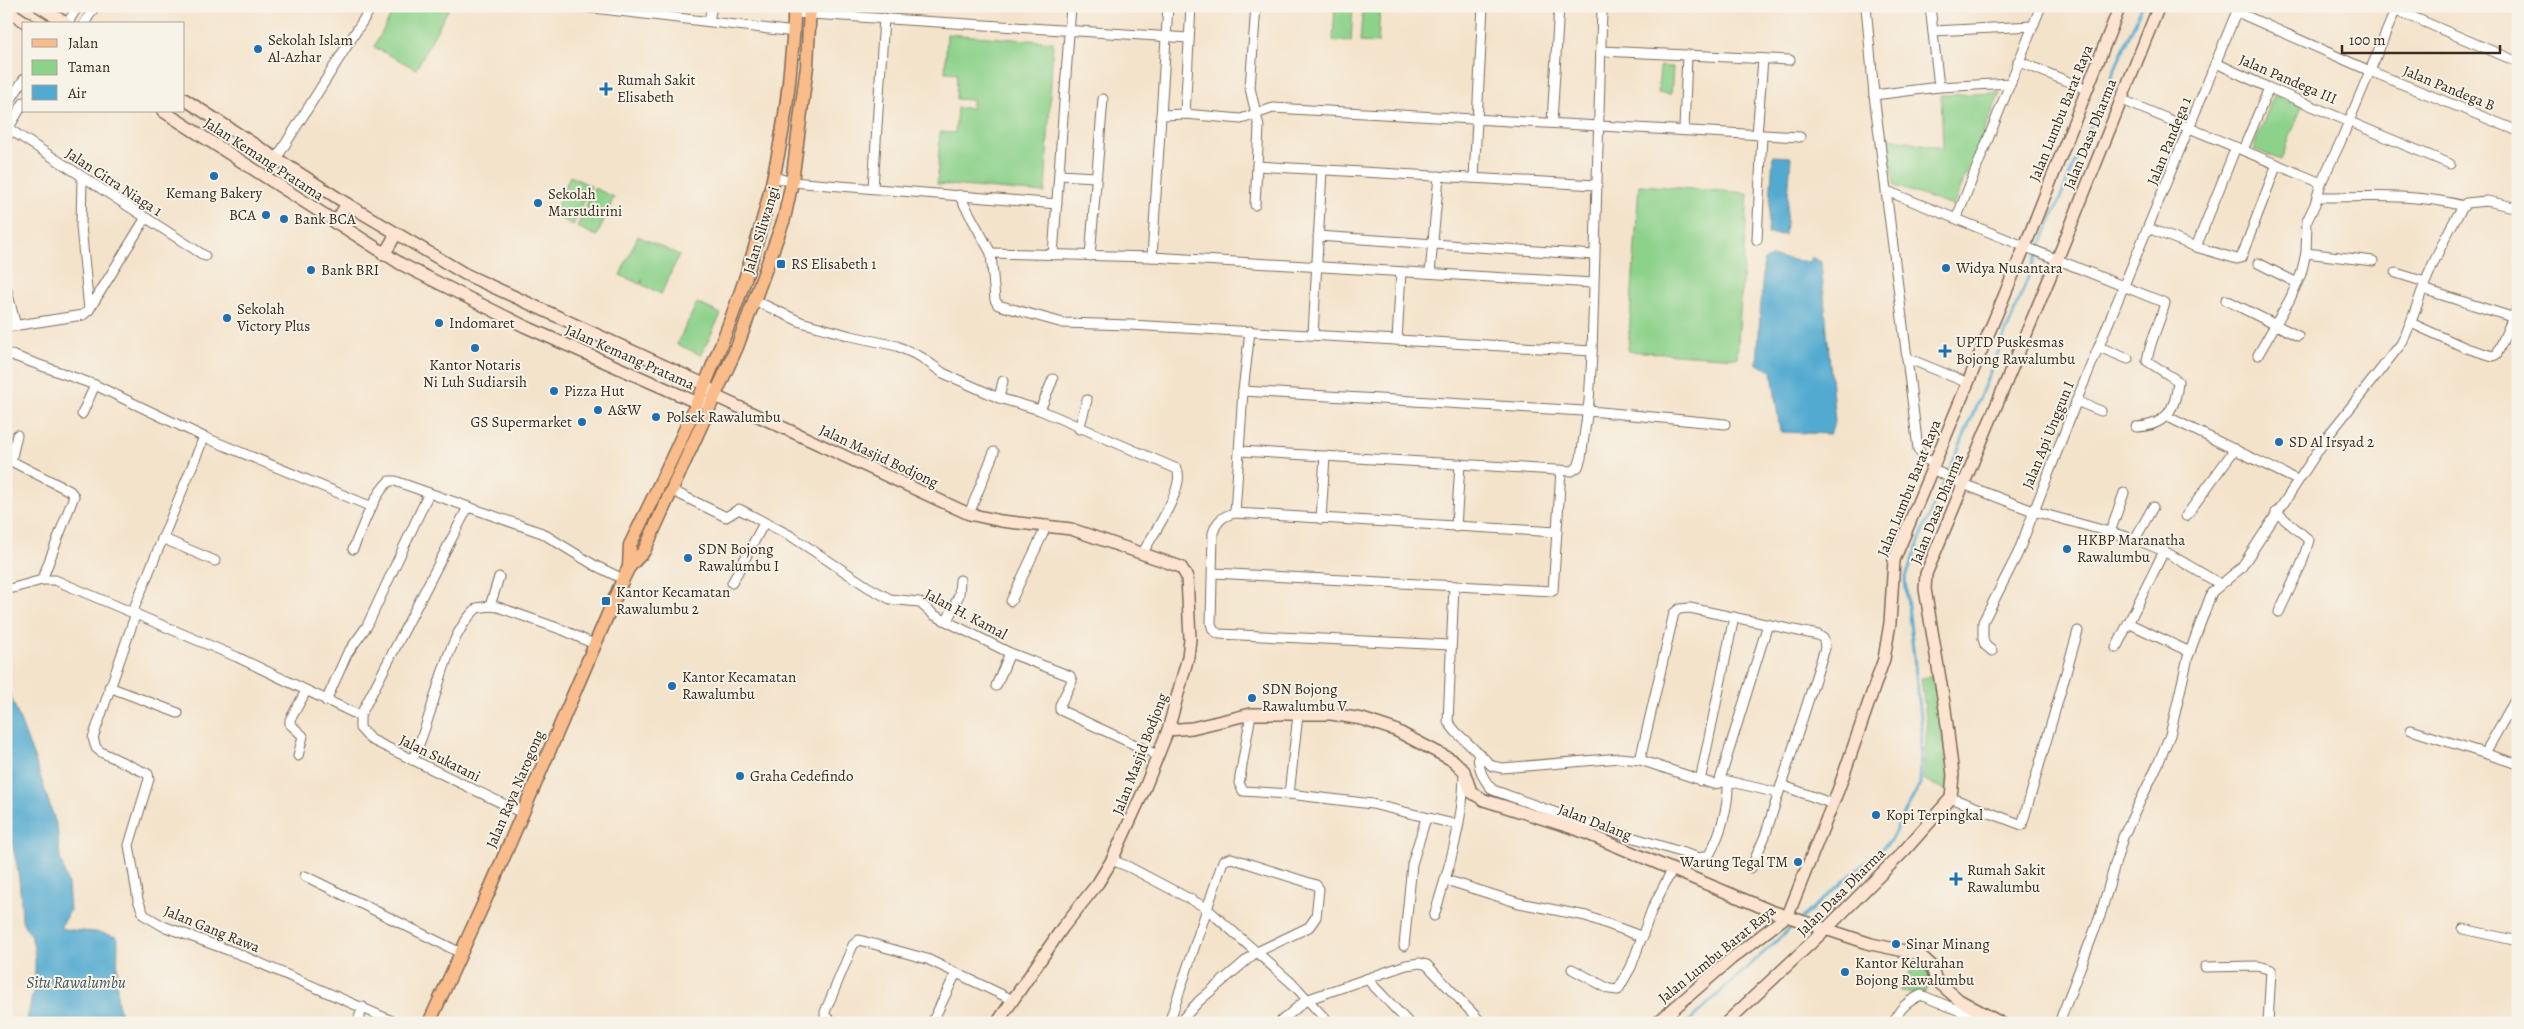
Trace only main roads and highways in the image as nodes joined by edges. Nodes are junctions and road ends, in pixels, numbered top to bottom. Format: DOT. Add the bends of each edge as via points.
graph roads {
  1 [pos="794,10"];
  2 [pos="810,10"];
  3 [pos="678,444"];
  4 [pos="691,450"];
  5 [pos="626,573"];
  6 [pos="429,1023"];
  1 -- 3 [label="main road, Jalan Siliwangi" via="784,120 774,177 741,296 698,404"];
  2 -- 4 [label="main road, Jalan Siliwangi" via="807,66 784,219 756,301"];
  3 -- 5 [label="main road, Jalan Raya Narogong" via="630,545"];
  4 -- 5 [label="main road, Jalan Raya Narogong" via="644,551"];
  5 -- 6 [label="main road, Jalan Raya Narogong"];
}
